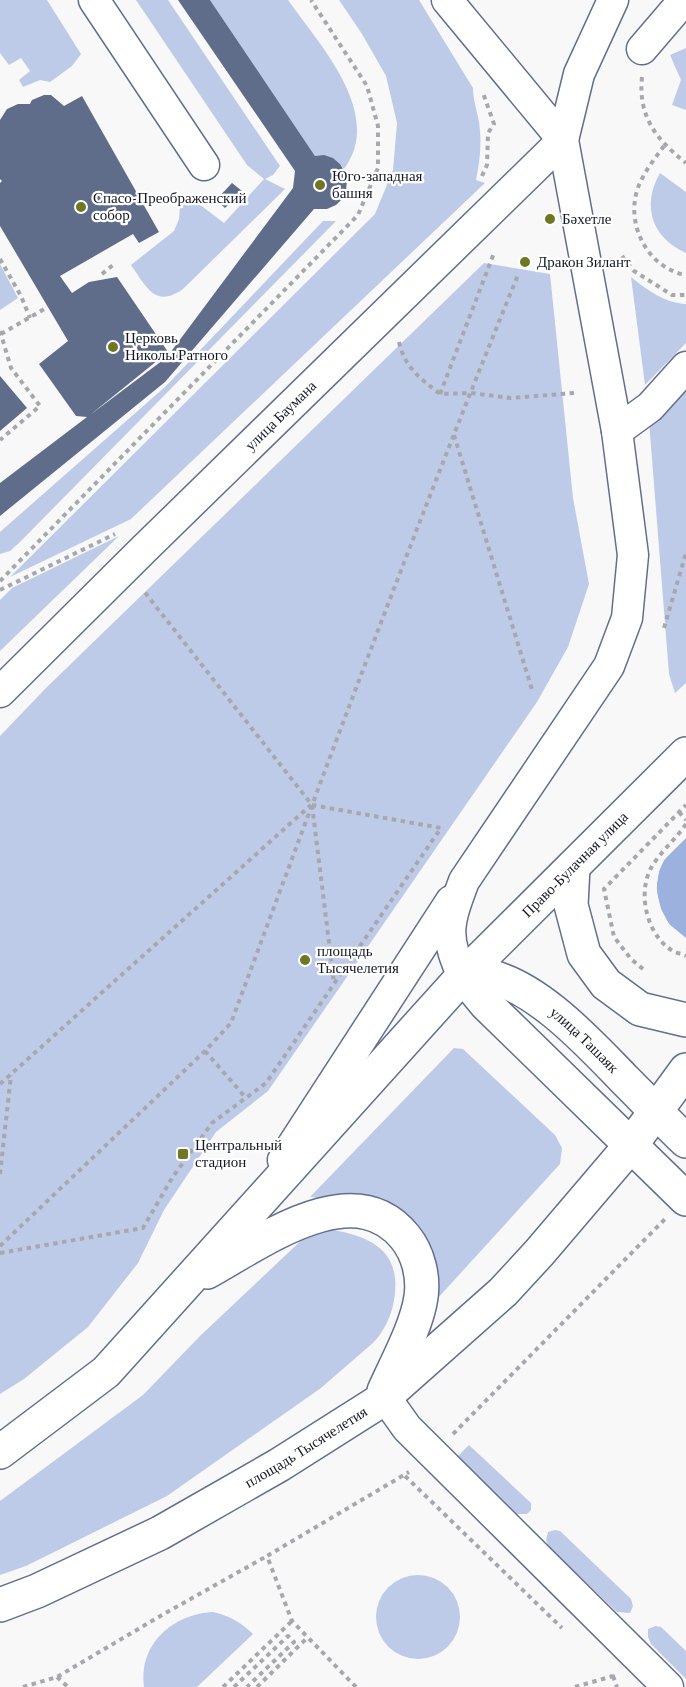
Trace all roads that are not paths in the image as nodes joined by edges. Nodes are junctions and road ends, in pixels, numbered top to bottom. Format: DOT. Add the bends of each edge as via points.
graph roads {
  1 [pos="94,0"];
  2 [pos="447,0"];
  3 [pos="613,0"];
  4 [pos="684,0"];
  5 [pos="642,61"];
  6 [pos="563,140"];
  7 [pos="204,165"];
  8 [pos="686,367"];
  9 [pos="616,431"];
  10 [pos="0,692"];
  11 [pos="686,754"];
  12 [pos="573,867"];
  13 [pos="464,881"];
  14 [pos="463,976"];
  15 [pos="686,1020"];
  16 [pos="686,1070"];
  17 [pos="656,1111"];
  18 [pos="686,1141"];
  19 [pos="631,1145"];
  20 [pos="678,1207"];
  21 [pos="250,1211"];
  22 [pos="185,1285"];
  23 [pos="383,1399"];
  24 [pos="0,1452"];
  25 [pos="0,1605"];
  26 [pos="668,1687"];
  1 -- 7 [label="street"];
  2 -- 6 [label="street"];
  3 -- 6 [label="street" via="579,74"];
  4 -- 5 [label="street"];
  6 -- 9 [label="street"];
  6 -- 10 [label="street, улица Баумана"];
  8 -- 9 [label="street" via="650,407"];
  9 -- 13 [label="street" via="633,555 627,618 609,666"];
  11 -- 12 [label="main road, Право-Булачная улица"];
  12 -- 14 [label="main road, Право-Булачная улица"];
  12 -- 15 [label="main road" via="571,906 584,954 606,984 640,1009"];
  13 -- 14 [label="street" via="451,916 450,939"];
  13 -- 21 [label="street"];
  14 -- 17 [label="main road, улица Ташаяк" via="500,980 545,1005 573,1027"];
  14 -- 19 [label="main road" via="486,1004"];
  14 -- 21 [label="main road"];
  16 -- 17 [label="main road, площадь Тысячелетия"];
  17 -- 18 [label="main road, улица Ташаяк"];
  17 -- 19 [label="main road, площадь Тысячелетия"];
  19 -- 20 [label="main road"];
  19 -- 23 [label="main road, площадь Тысячелетия" via="503,1292"];
  21 -- 22 [label="main road"];
  22 -- 23 [label="main road" via="294,1224 326,1214 348,1209 395,1224 411,1245 420,1266 421,1297"];
  22 -- 24 [label="main road" via="106,1372"];
  23 -- 25 [label="main road, площадь Тысячелетия" via="160,1533"];
  23 -- 26 [label="street" via="407,1428"];
}
